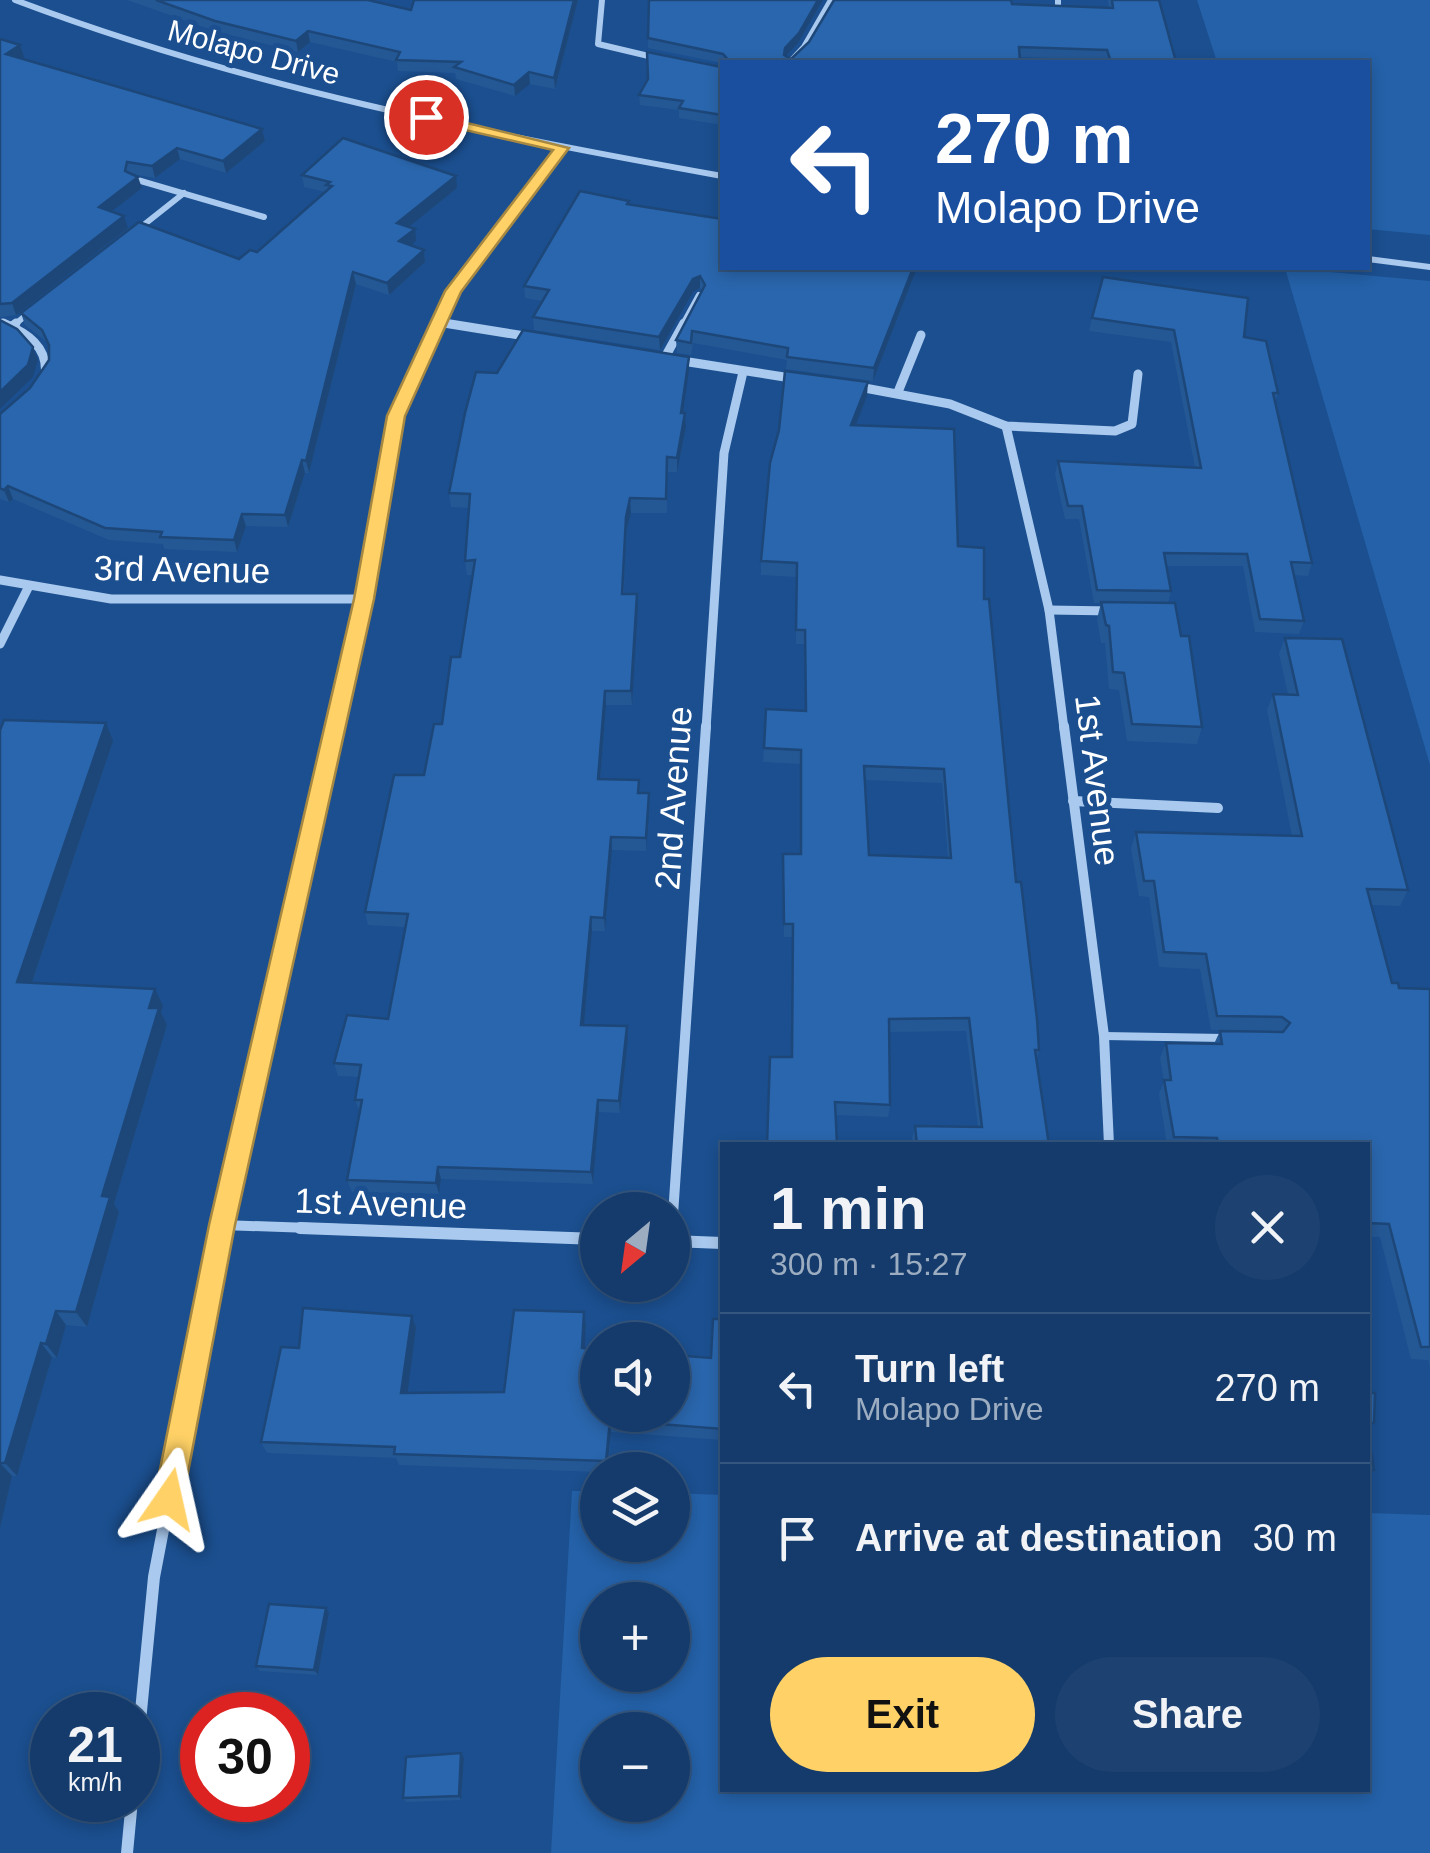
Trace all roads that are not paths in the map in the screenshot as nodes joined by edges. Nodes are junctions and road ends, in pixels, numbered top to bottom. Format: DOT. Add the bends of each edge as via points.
graph roads {
  1 [pos="15,0"];
  2 [pos="602,0"];
  3 [pos="830,0"];
  4 [pos="792,60"];
  5 [pos="672,61"];
  6 [pos="562,148"];
  7 [pos="720,176"];
  8 [pos="134,179"];
  9 [pos="184,193"];
  10 [pos="264,217"];
  11 [pos="122,242"];
  12 [pos="1370,260"];
  13 [pos="1430,267"];
  14 [pos="698,295"];
  15 [pos="44,302"];
  16 [pos="0,322"];
  17 [pos="438,322"];
  18 [pos="12,326"];
  19 [pos="921,336"];
  20 [pos="551,340"];
  21 [pos="646,356"];
  22 [pos="664,358"];
  23 [pos="743,372"];
  24 [pos="1138,374"];
  25 [pos="801,379"];
  26 [pos="43,382"];
  27 [pos="840,384"];
  28 [pos="898,392"];
  29 [pos="1006,426"];
  30 [pos="0,580"];
  31 [pos="28,588"];
  32 [pos="364,599"];
  33 [pos="1049,610"];
  34 [pos="1124,611"];
  35 [pos="0,644"];
  36 [pos="1073,801"];
  37 [pos="1218,808"];
  38 [pos="1104,1036"];
  39 [pos="1237,1038"];
  40 [pos="1109,1142"];
  41 [pos="675,1192"];
  42 [pos="222,1225"];
  43 [pos="580,1237"];
  44 [pos="690,1242"];
  45 [pos="720,1243"];
  46 [pos="143,1692"];
  47 [pos="130,1822"];
  48 [pos="127,1853"];
  1 -- 6 [label="street, Molapo Drive" via="194,60"];
  2 -- 5 [label="street" via="598,44"];
  3 -- 4 [label="street"];
  6 -- 7 [label="street, Molapo Drive"];
  6 -- 17 [label="street" via="486,244"];
  8 -- 9 [label="street"];
  9 -- 10 [label="street"];
  9 -- 11 [label="street"];
  12 -- 13 [label="street"];
  14 -- 22 [label="street"];
  15 -- 18 [label="street"];
  16 -- 18 [label="street"];
  17 -- 20 [label="street"];
  17 -- 32 [label="street" via="396,416"];
  18 -- 26 [label="street" via="43,350"];
  19 -- 28 [label="street"];
  21 -- 22 [label="street"];
  22 -- 23 [label="street"];
  23 -- 25 [label="street"];
  23 -- 41 [label="street, 2nd Avenue" via="724,453"];
  24 -- 29 [label="street" via="1132,424 1124,430"];
  27 -- 28 [label="street"];
  28 -- 29 [label="street"];
  29 -- 33 [label="street, 1st Avenue"];
  30 -- 31 [label="street, 3rd Avenue"];
  31 -- 32 [label="street, 3rd Avenue" via="111,599"];
  31 -- 35 [label="street"];
  32 -- 42 [label="street"];
  33 -- 34 [label="street"];
  33 -- 36 [label="street, 1st Avenue"];
  36 -- 37 [label="street"];
  36 -- 38 [label="street, 1st Avenue"];
  38 -- 39 [label="lane"];
  38 -- 40 [label="street, 1st Avenue"];
  42 -- 43 [label="street, 1st Avenue"];
  42 -- 46 [label="street" via="154,1578"];
  44 -- 45 [label="street"];
  47 -- 48 [label="street"];
}
